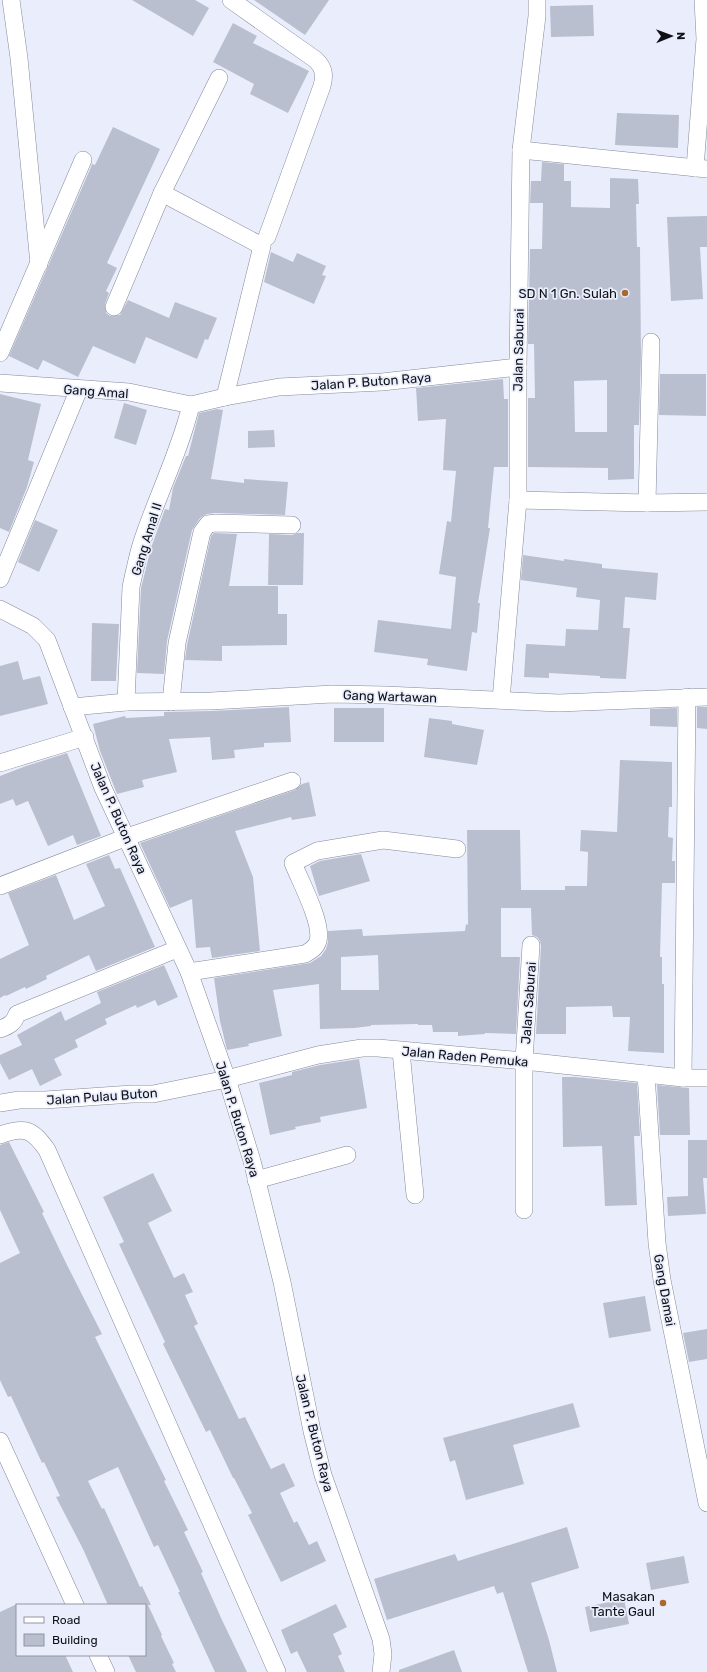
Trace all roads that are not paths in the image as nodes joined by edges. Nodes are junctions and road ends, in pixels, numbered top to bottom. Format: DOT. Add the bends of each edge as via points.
graph roads {
  1 [pos="11,0"];
  2 [pos="231,0"];
  3 [pos="537,0"];
  4 [pos="703,0"];
  5 [pos="219,78"];
  6 [pos="521,150"];
  7 [pos="83,160"];
  8 [pos="701,168"];
  9 [pos="162,193"];
  10 [pos="268,237"];
  11 [pos="39,264"];
  12 [pos="114,307"];
  13 [pos="651,342"];
  14 [pos="0,353"];
  15 [pos="518,367"];
  16 [pos="0,383"];
  17 [pos="79,389"];
  18 [pos="225,397"];
  19 [pos="191,406"];
  20 [pos="518,500"];
  21 [pos="707,502"];
  22 [pos="647,503"];
  23 [pos="292,525"];
  24 [pos="0,580"];
  25 [pos="0,609"];
  26 [pos="688,697"];
  27 [pos="707,697"];
  28 [pos="501,700"];
  29 [pos="126,702"];
  30 [pos="171,702"];
  31 [pos="72,707"];
  32 [pos="85,737"];
  33 [pos="0,763"];
  34 [pos="292,781"];
  35 [pos="127,838"];
  36 [pos="457,849"];
  37 [pos="0,886"];
  38 [pos="531,945"];
  39 [pos="177,949"];
  40 [pos="189,972"];
  41 [pos="0,1029"];
  42 [pos="401,1051"];
  43 [pos="524,1061"];
  44 [pos="646,1074"];
  45 [pos="683,1078"];
  46 [pos="707,1078"];
  47 [pos="227,1079"];
  48 [pos="0,1103"];
  49 [pos="0,1135"];
  50 [pos="347,1155"];
  51 [pos="256,1180"];
  52 [pos="415,1195"];
  53 [pos="524,1210"];
  54 [pos="0,1441"];
  55 [pos="707,1503"];
  56 [pos="75,1604"];
  57 [pos="98,1656"];
  58 [pos="106,1672"];
  59 [pos="277,1672"];
  60 [pos="381,1672"];
  1 -- 11 [label="street"];
  2 -- 10 [label="street" via="316,60 324,71 322,86"];
  3 -- 6 [label="street, Jalan Saburai"];
  4 -- 8 [label="street" via="706,39"];
  5 -- 9 [label="street"];
  6 -- 8 [label="street"];
  6 -- 15 [label="street, Jalan Saburai"];
  7 -- 11 [label="street"];
  9 -- 12 [label="street"];
  9 -- 18 [label="street" via="262,246"];
  11 -- 14 [label="street"];
  13 -- 22 [label="street"];
  15 -- 18 [label="street, Jalan P. Buton Raya" via="382,382 279,387"];
  15 -- 20 [label="street, Jalan Saburai"];
  16 -- 17 [label="street, Gang Amal"];
  17 -- 19 [label="street, Gang Amal" via="129,392"];
  17 -- 24 [label="street"];
  18 -- 19 [label="street, Jalan P. Buton Raya"];
  19 -- 29 [label="street, Gang Amal II" via="141,545 131,587"];
  20 -- 22 [label="street"];
  20 -- 28 [label="street, Jalan Saburai"];
  21 -- 22 [label="street"];
  23 -- 30 [label="street" via="215,523 208,524 202,532 177,643"];
  25 -- 31 [label="street, Jalan P. Buton Raya" via="33,626 47,640"];
  26 -- 27 [label="street, Gang Wartawan"];
  26 -- 28 [label="street, Gang Wartawan" via="559,703"];
  26 -- 45 [label="street"];
  28 -- 30 [label="street, Gang Wartawan" via="332,694"];
  29 -- 30 [label="street, Gang Wartawan"];
  29 -- 31 [label="street, Gang Wartawan"];
  31 -- 32 [label="street, Jalan P. Buton Raya"];
  32 -- 33 [label="street"];
  32 -- 35 [label="street, Jalan P. Buton Raya" via="103,788"];
  34 -- 35 [label="street"];
  35 -- 37 [label="street"];
  35 -- 39 [label="street, Jalan P. Buton Raya"];
  36 -- 40 [label="street" via="383,840 317,851 293,863 318,923 318,943 314,948 305,954"];
  38 -- 43 [label="street, Jalan Saburai"];
  39 -- 40 [label="street, Jalan P. Buton Raya"];
  39 -- 41 [label="street" via="17,1014 9,1026"];
  40 -- 47 [label="street, Jalan P. Buton Raya"];
  42 -- 43 [label="street, Jalan Raden Pemuka"];
  42 -- 47 [label="street, Jalan Raden Pemuka" via="362,1048 318,1055"];
  42 -- 52 [label="street"];
  43 -- 44 [label="street, Jalan Raden Pemuka"];
  43 -- 53 [label="street, Jalan Saburai"];
  44 -- 45 [label="street, Jalan Raden Pemuka"];
  44 -- 55 [label="street, Gang Damai" via="657,1243 662,1280"];
  45 -- 46 [label="street, Jalan Raden Pemuka"];
  47 -- 48 [label="street, Jalan Pulau Buton" via="153,1094 31,1099"];
  47 -- 51 [label="street, Jalan P. Buton Raya"];
  49 -- 59 [label="street" via="25,1130 38,1136 47,1150"];
  50 -- 51 [label="street"];
  51 -- 60 [label="street, Jalan P. Buton Raya" via="282,1282 323,1475 381,1639"];
  54 -- 56 [label="street"];
  57 -- 58 [label="street"];
}
